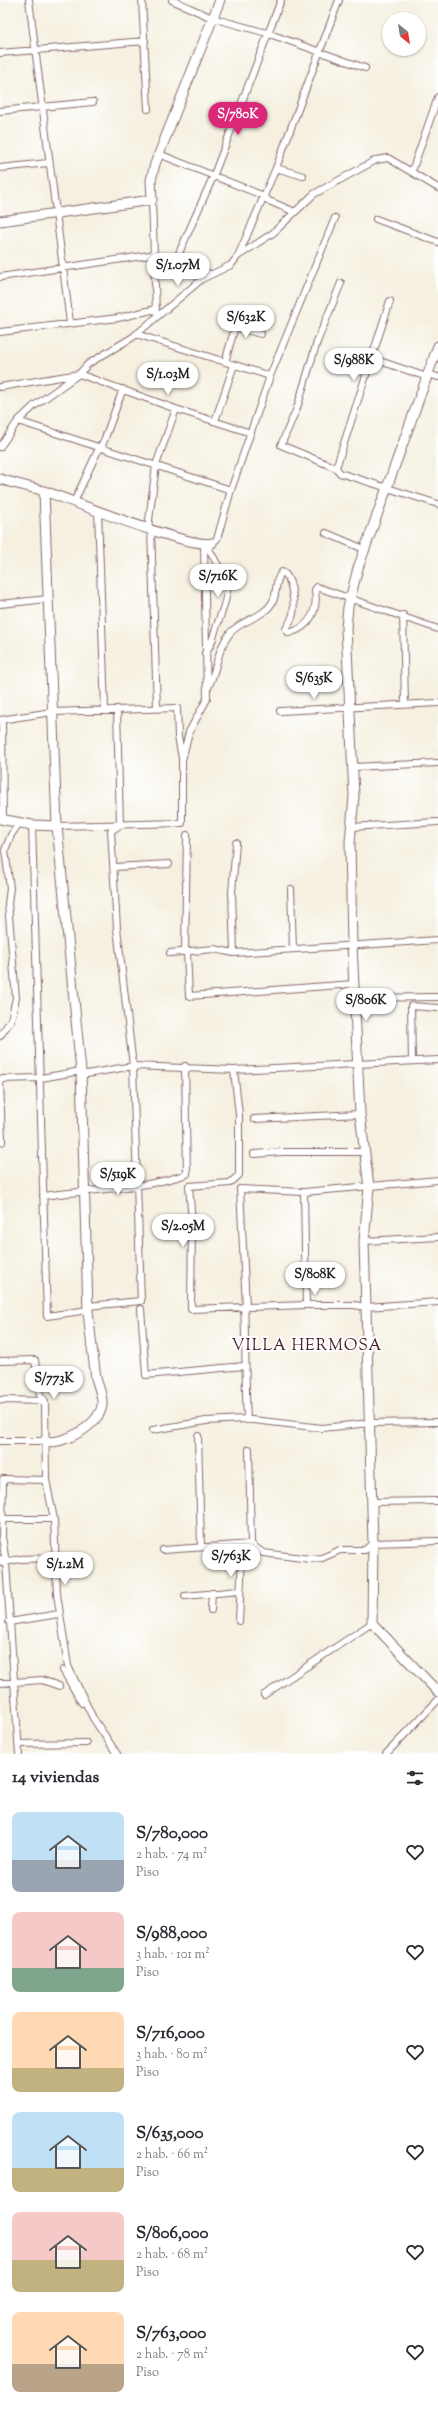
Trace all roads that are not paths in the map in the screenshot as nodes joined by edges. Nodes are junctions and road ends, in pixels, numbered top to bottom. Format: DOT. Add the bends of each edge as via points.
graph roads {
  1 [pos="29,0"];
  2 [pos="142,0"];
  3 [pos="172,0"];
  4 [pos="220,0"];
  5 [pos="281,0"];
  6 [pos="339,0"];
  7 [pos="212,18"];
  8 [pos="267,33"];
  9 [pos="145,41"];
  10 [pos="35,50"];
  11 [pos="318,52"];
  12 [pos="0,54"];
  13 [pos="365,68"];
  14 [pos="438,97"];
  15 [pos="93,102"];
  16 [pos="42,106"];
  17 [pos="148,109"];
  18 [pos="0,111"];
  19 [pos="160,154"];
  20 [pos="48,163"];
  21 [pos="0,168"];
  22 [pos="276,168"];
  23 [pos="412,171"];
  24 [pos="303,176"];
  25 [pos="213,177"];
  26 [pos="438,188"];
  27 [pos="264,196"];
  28 [pos="152,200"];
  29 [pos="295,212"];
  30 [pos="56,214"];
  31 [pos="335,218"];
  32 [pos="376,219"];
  33 [pos="0,221"];
  34 [pos="438,242"];
  35 [pos="155,256"];
  36 [pos="238,256"];
  37 [pos="175,262"];
  38 [pos="64,270"];
  39 [pos="211,274"];
  40 [pos="0,277"];
  41 [pos="341,284"];
  42 [pos="390,301"];
  43 [pos="156,312"];
  44 [pos="70,323"];
  45 [pos="0,332"];
  46 [pos="136,334"];
  47 [pos="261,334"];
  48 [pos="438,346"];
  49 [pos="371,358"];
  50 [pos="224,362"];
  51 [pos="234,365"];
  52 [pos="80,374"];
  53 [pos="428,375"];
  54 [pos="270,376"];
  55 [pos="438,377"];
  56 [pos="0,387"];
  57 [pos="123,389"];
  58 [pos="176,409"];
  59 [pos="18,420"];
  60 [pos="215,421"];
  61 [pos="251,433"];
  62 [pos="1,445"];
  63 [pos="101,446"];
  64 [pos="156,465"];
  65 [pos="336,468"];
  66 [pos="0,479"];
  67 [pos="387,487"];
  68 [pos="231,490"];
  69 [pos="44,491"];
  70 [pos="74,502"];
  71 [pos="438,504"];
  72 [pos="98,511"];
  73 [pos="150,529"];
  74 [pos="326,533"];
  75 [pos="208,544"];
  76 [pos="364,549"];
  77 [pos="350,598"];
  78 [pos="48,599"];
  79 [pos="0,604"];
  80 [pos="403,615"];
  81 [pos="438,629"];
  82 [pos="205,653"];
  83 [pos="208,689"];
  84 [pos="438,703"];
  85 [pos="405,704"];
  86 [pos="350,707"];
  87 [pos="157,708"];
  88 [pos="117,709"];
  89 [pos="105,710"];
  90 [pos="52,712"];
  91 [pos="280,712"];
  92 [pos="1,720"];
  93 [pos="182,760"];
  94 [pos="1,764"];
  95 [pos="438,764"];
  96 [pos="353,767"];
  97 [pos="2,819"];
  98 [pos="20,822"];
  99 [pos="438,822"];
  100 [pos="32,825"];
  101 [pos="120,825"];
  102 [pos="57,826"];
  103 [pos="350,827"];
  104 [pos="187,835"];
  105 [pos="236,843"];
  106 [pos="169,864"];
  107 [pos="114,867"];
  108 [pos="291,889"];
  109 [pos="438,940"];
  110 [pos="352,945"];
  111 [pos="294,949"];
  112 [pos="186,951"];
  113 [pos="170,953"];
  114 [pos="234,953"];
  115 [pos="354,984"];
  116 [pos="438,997"];
  117 [pos="355,998"];
  118 [pos="438,1008"];
  119 [pos="0,1036"];
  120 [pos="412,1060"];
  121 [pos="438,1060"];
  122 [pos="358,1063"];
  123 [pos="134,1066"];
  124 [pos="185,1066"];
  125 [pos="234,1070"];
  126 [pos="81,1073"];
  127 [pos="40,1078"];
  128 [pos="0,1079"];
  129 [pos="360,1114"];
  130 [pos="254,1119"];
  131 [pos="2,1142"];
  132 [pos="365,1152"];
  133 [pos="254,1154"];
  134 [pos="438,1180"];
  135 [pos="138,1186"];
  136 [pos="369,1187"];
  137 [pos="85,1190"];
  138 [pos="304,1192"];
  139 [pos="44,1196"];
  140 [pos="438,1237"];
  141 [pos="364,1241"];
  142 [pos="438,1302"];
  143 [pos="306,1305"];
  144 [pos="245,1306"];
  145 [pos="366,1307"];
  146 [pos="88,1308"];
  147 [pos="141,1309"];
  148 [pos="0,1361"];
  149 [pos="244,1366"];
  150 [pos="0,1400"];
  151 [pos="45,1401"];
  152 [pos="247,1420"];
  153 [pos="438,1422"];
  154 [pos="370,1423"];
  155 [pos="153,1430"];
  156 [pos="198,1436"];
  157 [pos="0,1441"];
  158 [pos="44,1441"];
  159 [pos="249,1449"];
  160 [pos="46,1480"];
  161 [pos="438,1501"];
  162 [pos="371,1502"];
  163 [pos="54,1518"];
  164 [pos="3,1520"];
  165 [pos="438,1541"];
  166 [pos="373,1543"];
  167 [pos="251,1544"];
  168 [pos="201,1546"];
  169 [pos="162,1550"];
  170 [pos="57,1558"];
  171 [pos="2,1562"];
  172 [pos="239,1591"];
  173 [pos="212,1594"];
  174 [pos="185,1596"];
  175 [pos="211,1610"];
  176 [pos="59,1614"];
  177 [pos="239,1621"];
  178 [pos="9,1622"];
  179 [pos="372,1623"];
  180 [pos="63,1670"];
  181 [pos="14,1681"];
  182 [pos="0,1684"];
  183 [pos="59,1686"];
  184 [pos="438,1692"];
  185 [pos="264,1695"];
  186 [pos="438,1700"];
  187 [pos="93,1718"];
  188 [pos="86,1743"];
  189 [pos="18,1744"];
  190 [pos="19,1754"];
  191 [pos="117,1754"];
  192 [pos="386,1754"];
  1 -- 10 [label="street"];
  2 -- 9 [label="street"];
  3 -- 7 [label="street"];
  4 -- 7 [label="street"];
  5 -- 8 [label="street"];
  6 -- 11 [label="street"];
  7 -- 8 [label="street"];
  7 -- 19 [label="street"];
  8 -- 11 [label="street"];
  8 -- 25 [label="street"];
  9 -- 10 [label="street"];
  9 -- 17 [label="street"];
  10 -- 12 [label="street"];
  10 -- 16 [label="street"];
  11 -- 13 [label="street"];
  11 -- 22 [label="street"];
  14 -- 23 [label="street"];
  15 -- 16 [label="street"];
  16 -- 18 [label="street"];
  16 -- 20 [label="street"];
  19 -- 25 [label="street"];
  19 -- 28 [label="street" via="151,180"];
  20 -- 21 [label="street"];
  20 -- 30 [label="street"];
  22 -- 24 [label="street"];
  22 -- 27 [label="street"];
  23 -- 26 [label="street"];
  23 -- 29 [label="street" via="388,158 376,160 314,194"];
  25 -- 27 [label="street"];
  25 -- 37 [label="street"];
  27 -- 29 [label="street" via="269,201"];
  27 -- 36 [label="street"];
  28 -- 30 [label="street"];
  28 -- 35 [label="street"];
  29 -- 36 [label="street" via="273,233"];
  30 -- 33 [label="street"];
  30 -- 38 [label="street"];
  31 -- 54 [label="street"];
  32 -- 34 [label="street"];
  35 -- 37 [label="street"];
  35 -- 38 [label="street"];
  35 -- 43 [label="street"];
  36 -- 39 [label="street" via="230,265"];
  37 -- 39 [label="street"];
  38 -- 40 [label="street"];
  38 -- 44 [label="street"];
  39 -- 43 [label="street"];
  41 -- 65 [label="street" via="317,342 297,408 280,445"];
  42 -- 49 [label="street"];
  43 -- 44 [label="street"];
  43 -- 46 [label="street"];
  44 -- 45 [label="street"];
  46 -- 50 [label="street"];
  46 -- 52 [label="street" via="88,364"];
  47 -- 50 [label="street" via="234,327"];
  48 -- 53 [label="street"];
  49 -- 53 [label="street"];
  49 -- 65 [label="street"];
  50 -- 51 [label="street"];
  51 -- 54 [label="street"];
  51 -- 60 [label="street"];
  52 -- 56 [label="street"];
  52 -- 57 [label="street"];
  52 -- 59 [label="street" via="53,391"];
  53 -- 55 [label="street"];
  53 -- 67 [label="street"];
  54 -- 61 [label="street"];
  57 -- 58 [label="street"];
  57 -- 63 [label="street"];
  58 -- 60 [label="street"];
  58 -- 64 [label="street"];
  59 -- 62 [label="street"];
  59 -- 63 [label="street"];
  60 -- 61 [label="street"];
  61 -- 68 [label="street"];
  63 -- 64 [label="street"];
  63 -- 70 [label="street"];
  64 -- 68 [label="street"];
  64 -- 73 [label="street"];
  65 -- 67 [label="street" via="340,473"];
  66 -- 69 [label="street"];
  67 -- 71 [label="street"];
  67 -- 76 [label="street"];
  68 -- 75 [label="street" via="217,539"];
  69 -- 70 [label="street"];
  69 -- 78 [label="street"];
  70 -- 72 [label="street"];
  72 -- 73 [label="street"];
  72 -- 89 [label="street"];
  73 -- 75 [label="street"];
  73 -- 87 [label="street"];
  74 -- 76 [label="street"];
  75 -- 82 [label="street"];
  75 -- 82 [label="street" via="229,589 214,638"];
  76 -- 77 [label="street"];
  77 -- 80 [label="street"];
  77 -- 83 [label="street" via="317,587 317,604 313,615 304,625 289,633 286,629 293,614 293,602 288,578 282,572 278,576 272,604 241,623 229,634 216,662"];
  77 -- 86 [label="street" via="346,628"];
  78 -- 79 [label="street"];
  78 -- 90 [label="street"];
  80 -- 81 [label="street"];
  80 -- 85 [label="street"];
  82 -- 83 [label="street"];
  83 -- 93 [label="street" via="204,706 189,732"];
  84 -- 85 [label="street"];
  85 -- 86 [label="street"];
  86 -- 91 [label="street"];
  86 -- 96 [label="street"];
  87 -- 88 [label="street"];
  87 -- 93 [label="street" via="177,708"];
  88 -- 89 [label="street"];
  88 -- 101 [label="street"];
  89 -- 90 [label="street"];
  90 -- 92 [label="street"];
  90 -- 102 [label="street"];
  92 -- 94 [label="street"];
  93 -- 101 [label="street" via="182,823"];
  94 -- 97 [label="street"];
  95 -- 96 [label="street"];
  96 -- 103 [label="street" via="354,796"];
  97 -- 98 [label="street"];
  98 -- 100 [label="street"];
  98 -- 119 [label="street" via="5,850 16,998 11,1020"];
  99 -- 103 [label="street"];
  100 -- 102 [label="street"];
  100 -- 127 [label="street"];
  101 -- 102 [label="street"];
  101 -- 107 [label="street" via="111,832"];
  102 -- 126 [label="street"];
  103 -- 110 [label="street"];
  104 -- 112 [label="street"];
  105 -- 114 [label="street" via="232,892"];
  106 -- 107 [label="street"];
  107 -- 123 [label="street" via="117,928"];
  108 -- 111 [label="street"];
  109 -- 110 [label="street"];
  110 -- 111 [label="street"];
  110 -- 115 [label="street"];
  111 -- 114 [label="street"];
  112 -- 113 [label="street"];
  112 -- 114 [label="street" via="214,949"];
  112 -- 115 [label="street" via="189,996"];
  115 -- 117 [label="street"];
  116 -- 117 [label="street"];
  117 -- 122 [label="street"];
  118 -- 120 [label="street" via="411,1006"];
  120 -- 121 [label="street"];
  120 -- 122 [label="street"];
  122 -- 125 [label="street"];
  122 -- 129 [label="street"];
  123 -- 124 [label="street"];
  123 -- 126 [label="street"];
  123 -- 135 [label="street"];
  124 -- 125 [label="street"];
  124 -- 135 [label="street" via="187,1174 171,1180"];
  125 -- 144 [label="street" via="239,1115 239,1176 230,1183 189,1186 192,1222 191,1309"];
  126 -- 127 [label="street"];
  126 -- 137 [label="street"];
  127 -- 128 [label="street"];
  127 -- 139 [label="street"];
  128 -- 131 [label="street"];
  129 -- 130 [label="street"];
  129 -- 132 [label="street"];
  132 -- 133 [label="street"];
  132 -- 136 [label="street"];
  134 -- 136 [label="street" via="416,1180"];
  135 -- 137 [label="street"];
  135 -- 146 [label="street" via="140,1301"];
  136 -- 138 [label="street"];
  136 -- 141 [label="street"];
  137 -- 139 [label="street"];
  137 -- 146 [label="street"];
  138 -- 143 [label="street"];
  138 -- 144 [label="street" via="240,1189"];
  139 -- 146 [label="street" via="47,1316"];
  140 -- 141 [label="street"];
  141 -- 145 [label="street"];
  142 -- 145 [label="street"];
  143 -- 144 [label="street"];
  143 -- 145 [label="street"];
  144 -- 149 [label="street"];
  145 -- 154 [label="street"];
  146 -- 158 [label="street" via="90,1338 102,1404 100,1412 76,1434 65,1440 51,1443"];
  147 -- 149 [label="street" via="146,1375"];
  148 -- 151 [label="street" via="35,1360 40,1395"];
  149 -- 152 [label="street"];
  150 -- 151 [label="street"];
  151 -- 158 [label="street"];
  152 -- 154 [label="street" via="322,1428"];
  152 -- 155 [label="street" via="206,1421"];
  153 -- 154 [label="street"];
  154 -- 162 [label="street"];
  156 -- 168 [label="street"];
  157 -- 158 [label="street"];
  158 -- 160 [label="street"];
  159 -- 167 [label="street"];
  160 -- 163 [label="street"];
  160 -- 164 [label="street" via="3,1480"];
  161 -- 162 [label="street"];
  162 -- 166 [label="street"];
  163 -- 164 [label="street"];
  163 -- 170 [label="street"];
  164 -- 171 [label="street"];
  165 -- 166 [label="street"];
  166 -- 167 [label="street" via="365,1550 340,1550 322,1558 310,1559 263,1553"];
  166 -- 179 [label="street"];
  167 -- 168 [label="street"];
  167 -- 172 [label="street" via="242,1557"];
  168 -- 169 [label="street"];
  170 -- 171 [label="street"];
  170 -- 176 [label="street"];
  171 -- 178 [label="street"];
  172 -- 173 [label="street"];
  172 -- 177 [label="street"];
  173 -- 174 [label="street"];
  173 -- 175 [label="street"];
  176 -- 178 [label="street"];
  176 -- 187 [label="street" via="68,1666"];
  178 -- 181 [label="street"];
  179 -- 184 [label="street"];
  179 -- 185 [label="street"];
  180 -- 187 [label="street"];
  181 -- 182 [label="street"];
  181 -- 183 [label="street" via="42,1680"];
  181 -- 189 [label="street"];
  186 -- 192 [label="street"];
  187 -- 191 [label="street"];
  188 -- 189 [label="street"];
  189 -- 190 [label="street"];
}
